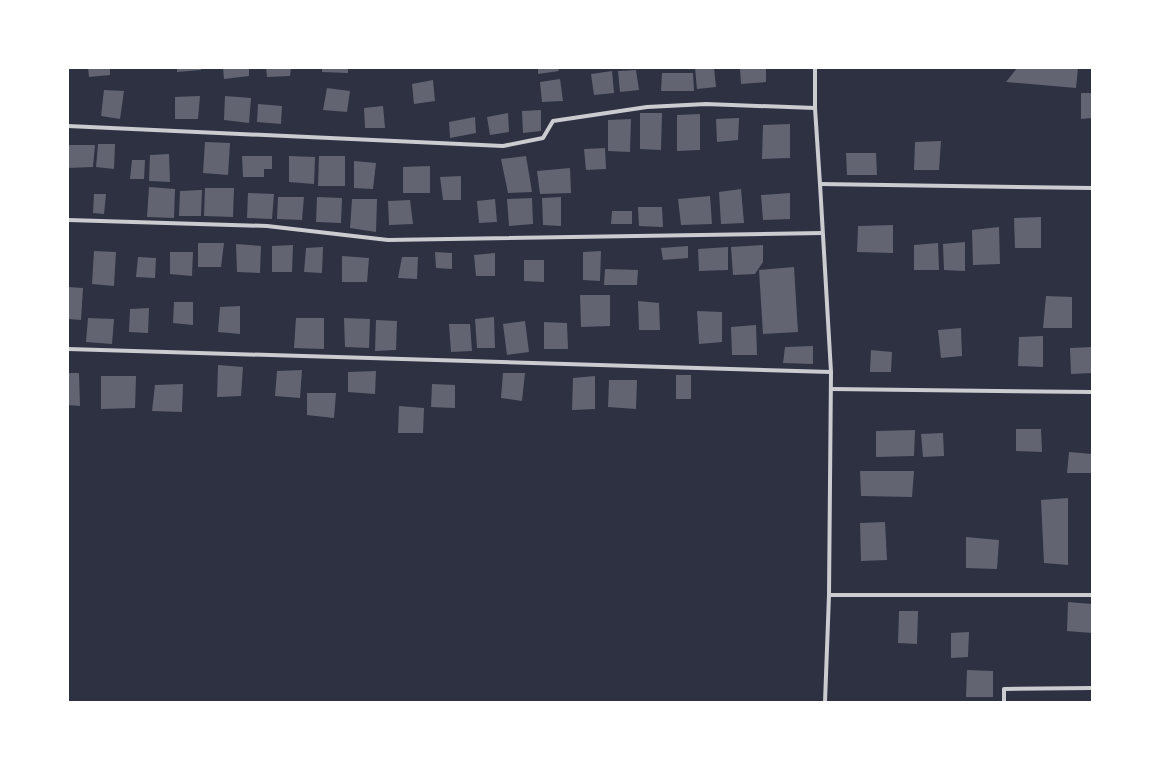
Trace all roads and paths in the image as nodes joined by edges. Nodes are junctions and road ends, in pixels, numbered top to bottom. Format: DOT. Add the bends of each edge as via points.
graph roads {
  1 [pos="815,68"];
  2 [pos="815,108"];
  3 [pos="68,126"];
  4 [pos="820,184"];
  5 [pos="1092,188"];
  6 [pos="68,220"];
  7 [pos="822,233"];
  8 [pos="68,349"];
  9 [pos="830,372"];
  10 [pos="830,389"];
  11 [pos="1092,392"];
  12 [pos="829,595"];
  13 [pos="1092,595"];
  14 [pos="1092,688"];
  15 [pos="825,702"];
  16 [pos="1004,702"];
  1 -- 2 [label="street"];
  2 -- 3 [label="street" via="706,104 647,108 553,121 543,138 503,146"];
  2 -- 4 [label="street"];
  4 -- 5 [label="street"];
  4 -- 7 [label="street"];
  6 -- 7 [label="street" via="267,226 388,240"];
  7 -- 9 [label="street"];
  8 -- 9 [label="street"];
  9 -- 10 [label="street"];
  10 -- 11 [label="street"];
  10 -- 12 [label="street"];
  12 -- 13 [label="street"];
  12 -- 15 [label="street"];
  14 -- 16 [label="street" via="1004,689"];
}
